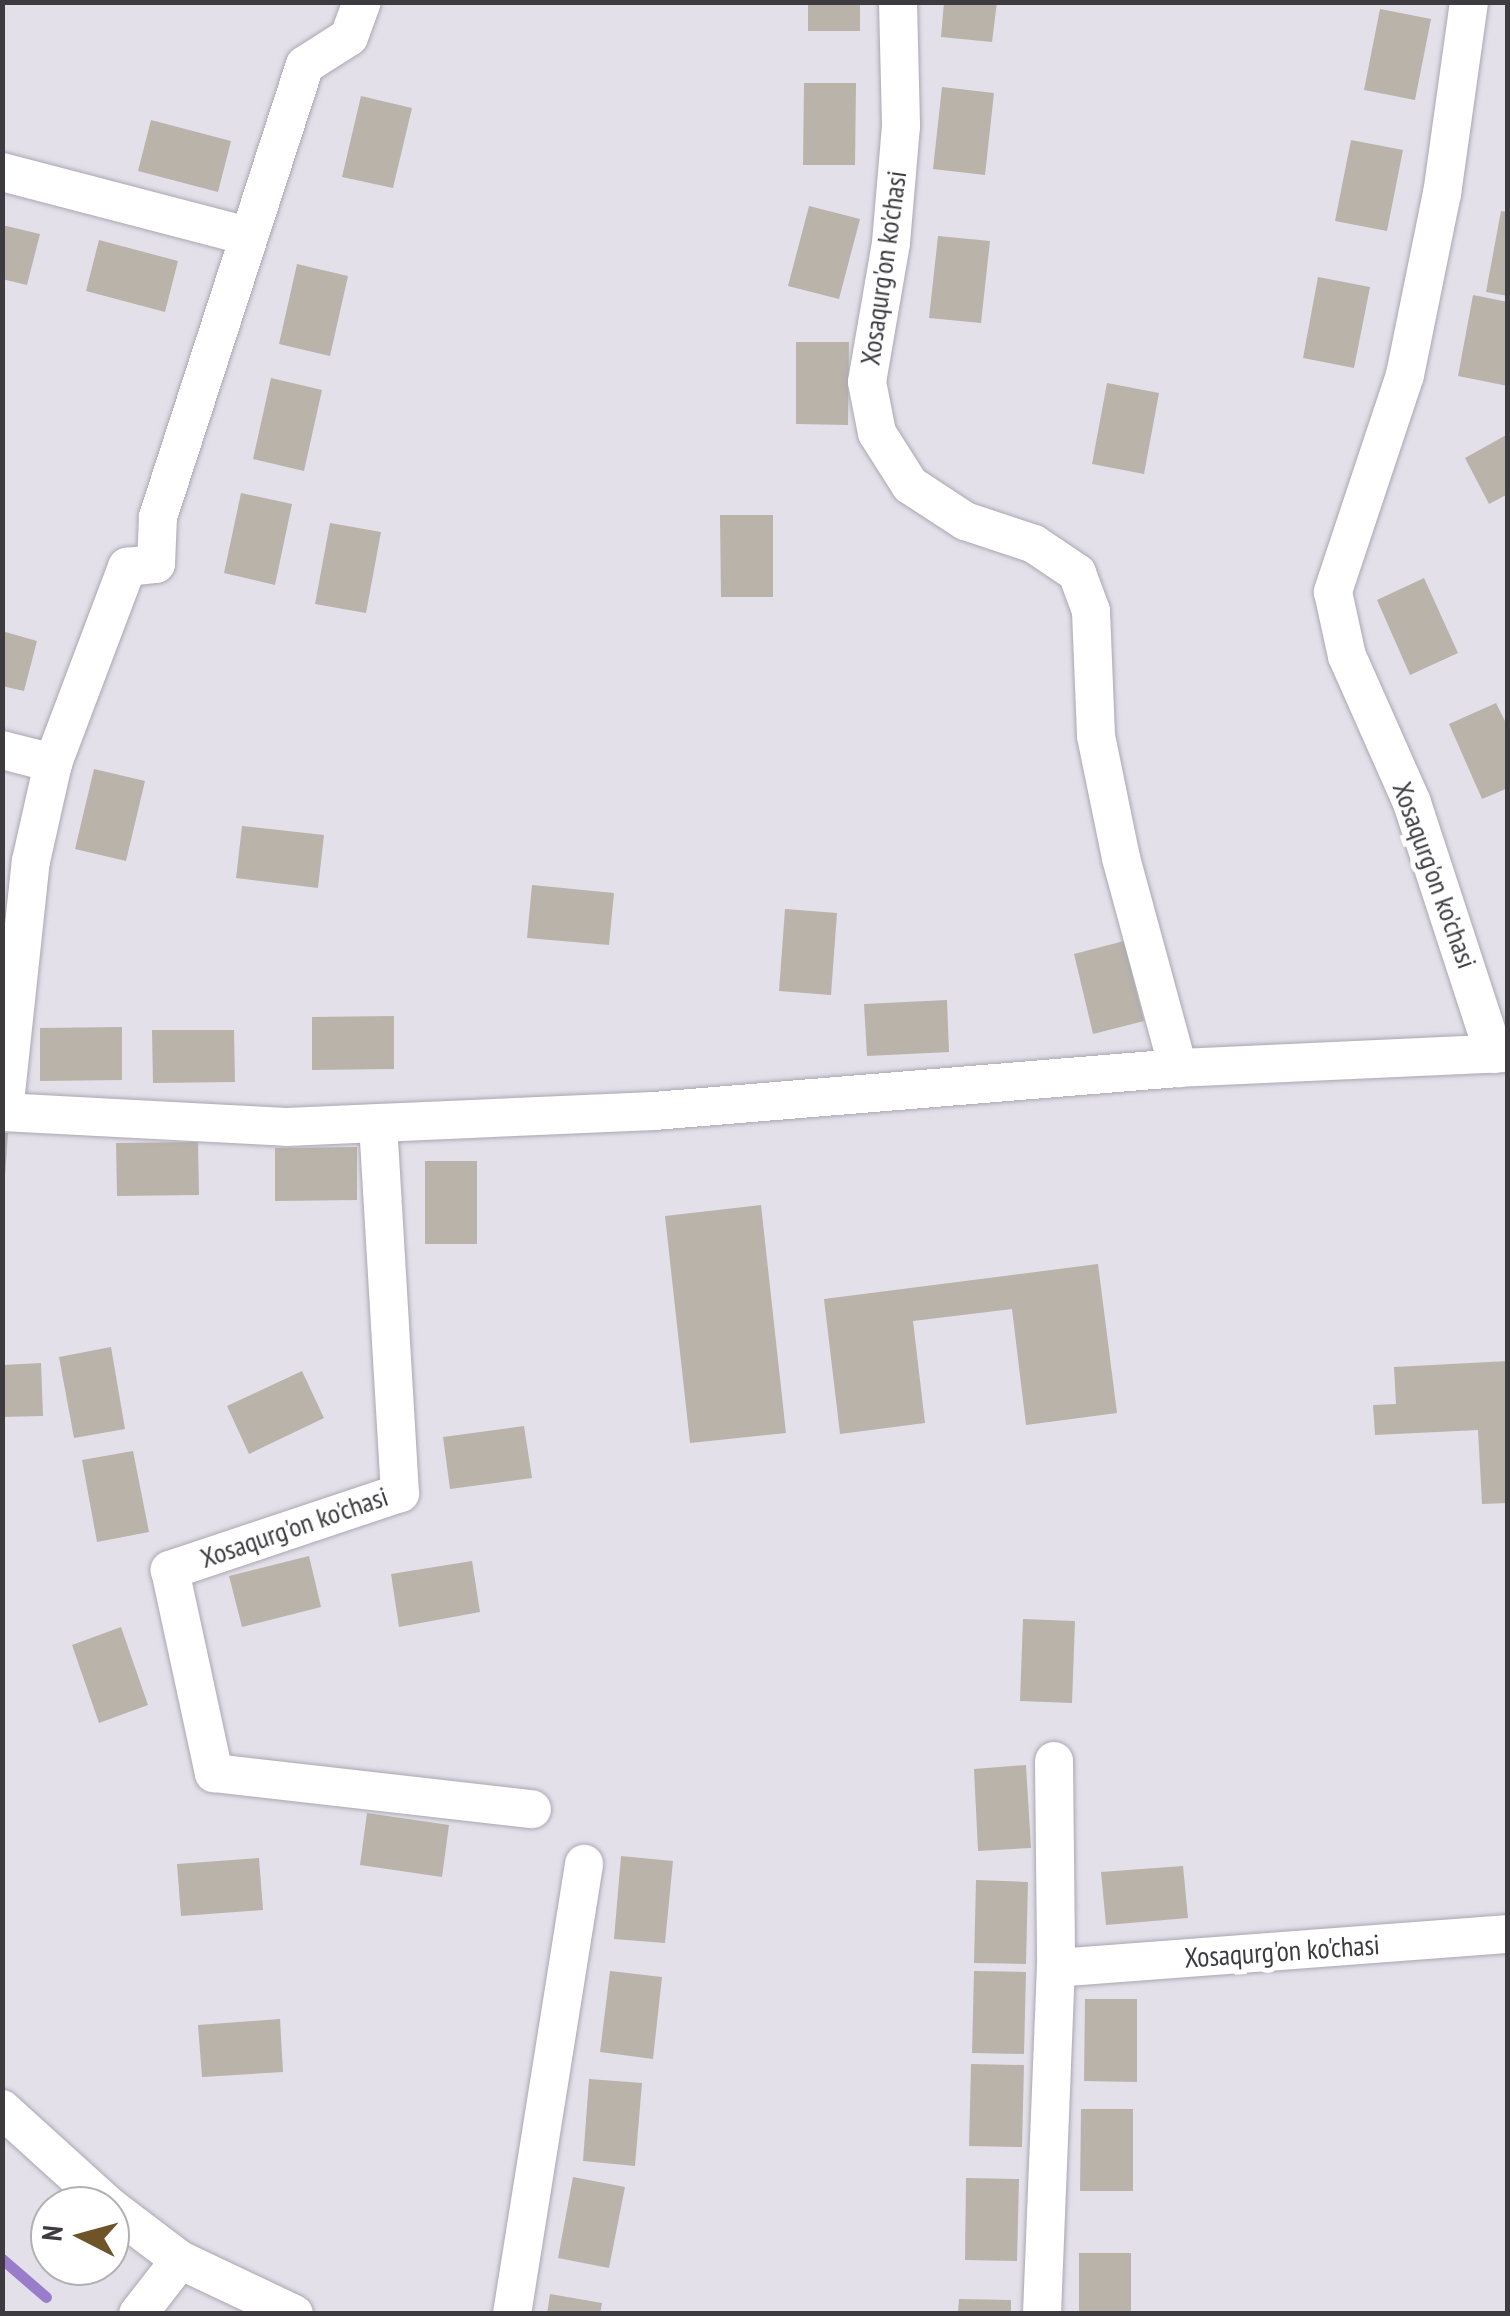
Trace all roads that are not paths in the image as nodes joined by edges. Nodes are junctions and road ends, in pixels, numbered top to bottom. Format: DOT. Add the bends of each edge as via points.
graph roads {
  1 [pos="362,2"];
  2 [pos="898,2"];
  3 [pos="1469,2"];
  4 [pos="2,172"];
  5 [pos="247,236"];
  6 [pos="2,750"];
  7 [pos="53,762"];
  8 [pos="1501,1053"];
  9 [pos="1178,1068"];
  10 [pos="3,1112"];
  11 [pos="378,1123"];
  12 [pos="1054,1760"];
  13 [pos="532,1809"];
  14 [pos="584,1864"];
  15 [pos="1508,1934"];
  16 [pos="1056,1968"];
  17 [pos="2,2109"];
  18 [pos="87,2186"];
  19 [pos="130,2222"];
  20 [pos="180,2260"];
  21 [pos="138,2314"];
  22 [pos="294,2314"];
  23 [pos="512,2314"];
  24 [pos="1042,2314"];
  1 -- 5 [label="street, Xosaqurg'on ko'chasi" via="349,37 304,65"];
  2 -- 9 [label="street, Xosaqurg'on ko'chasi" via="900,146 867,382 877,434 910,485 965,521 1034,544 1077,573 1091,610 1096,736"];
  3 -- 8 [label="street, Xosaqurg'on ko'chasi" via="1442,193 1406,375 1334,592 1348,656 1412,803"];
  4 -- 5 [label="street"];
  5 -- 7 [label="street, Xosaqurg'on ko'chasi" via="158,518 156,564 126,567"];
  6 -- 7 [label="street"];
  7 -- 10 [label="street, Xosaqurg'on ko'chasi" via="31,861"];
  8 -- 9 [label="street, Xosaqurg'on ko'chasi"];
  9 -- 11 [label="street, Xosaqurg'on ko'chasi" via="654,1111"];
  10 -- 11 [label="street, Xosaqurg'on ko'chasi" via="286,1128"];
  11 -- 13 [label="street, Xosaqurg'on ko'chasi" via="400,1493 170,1570 214,1773"];
  12 -- 16 [label="street"];
  14 -- 23 [label="street"];
  15 -- 16 [label="street, Xosaqurg'on ko'chasi"];
  16 -- 24 [label="street"];
  17 -- 18 [label="street"];
  19 -- 20 [label="street"];
  20 -- 21 [label="street"];
  20 -- 22 [label="street"];
}
